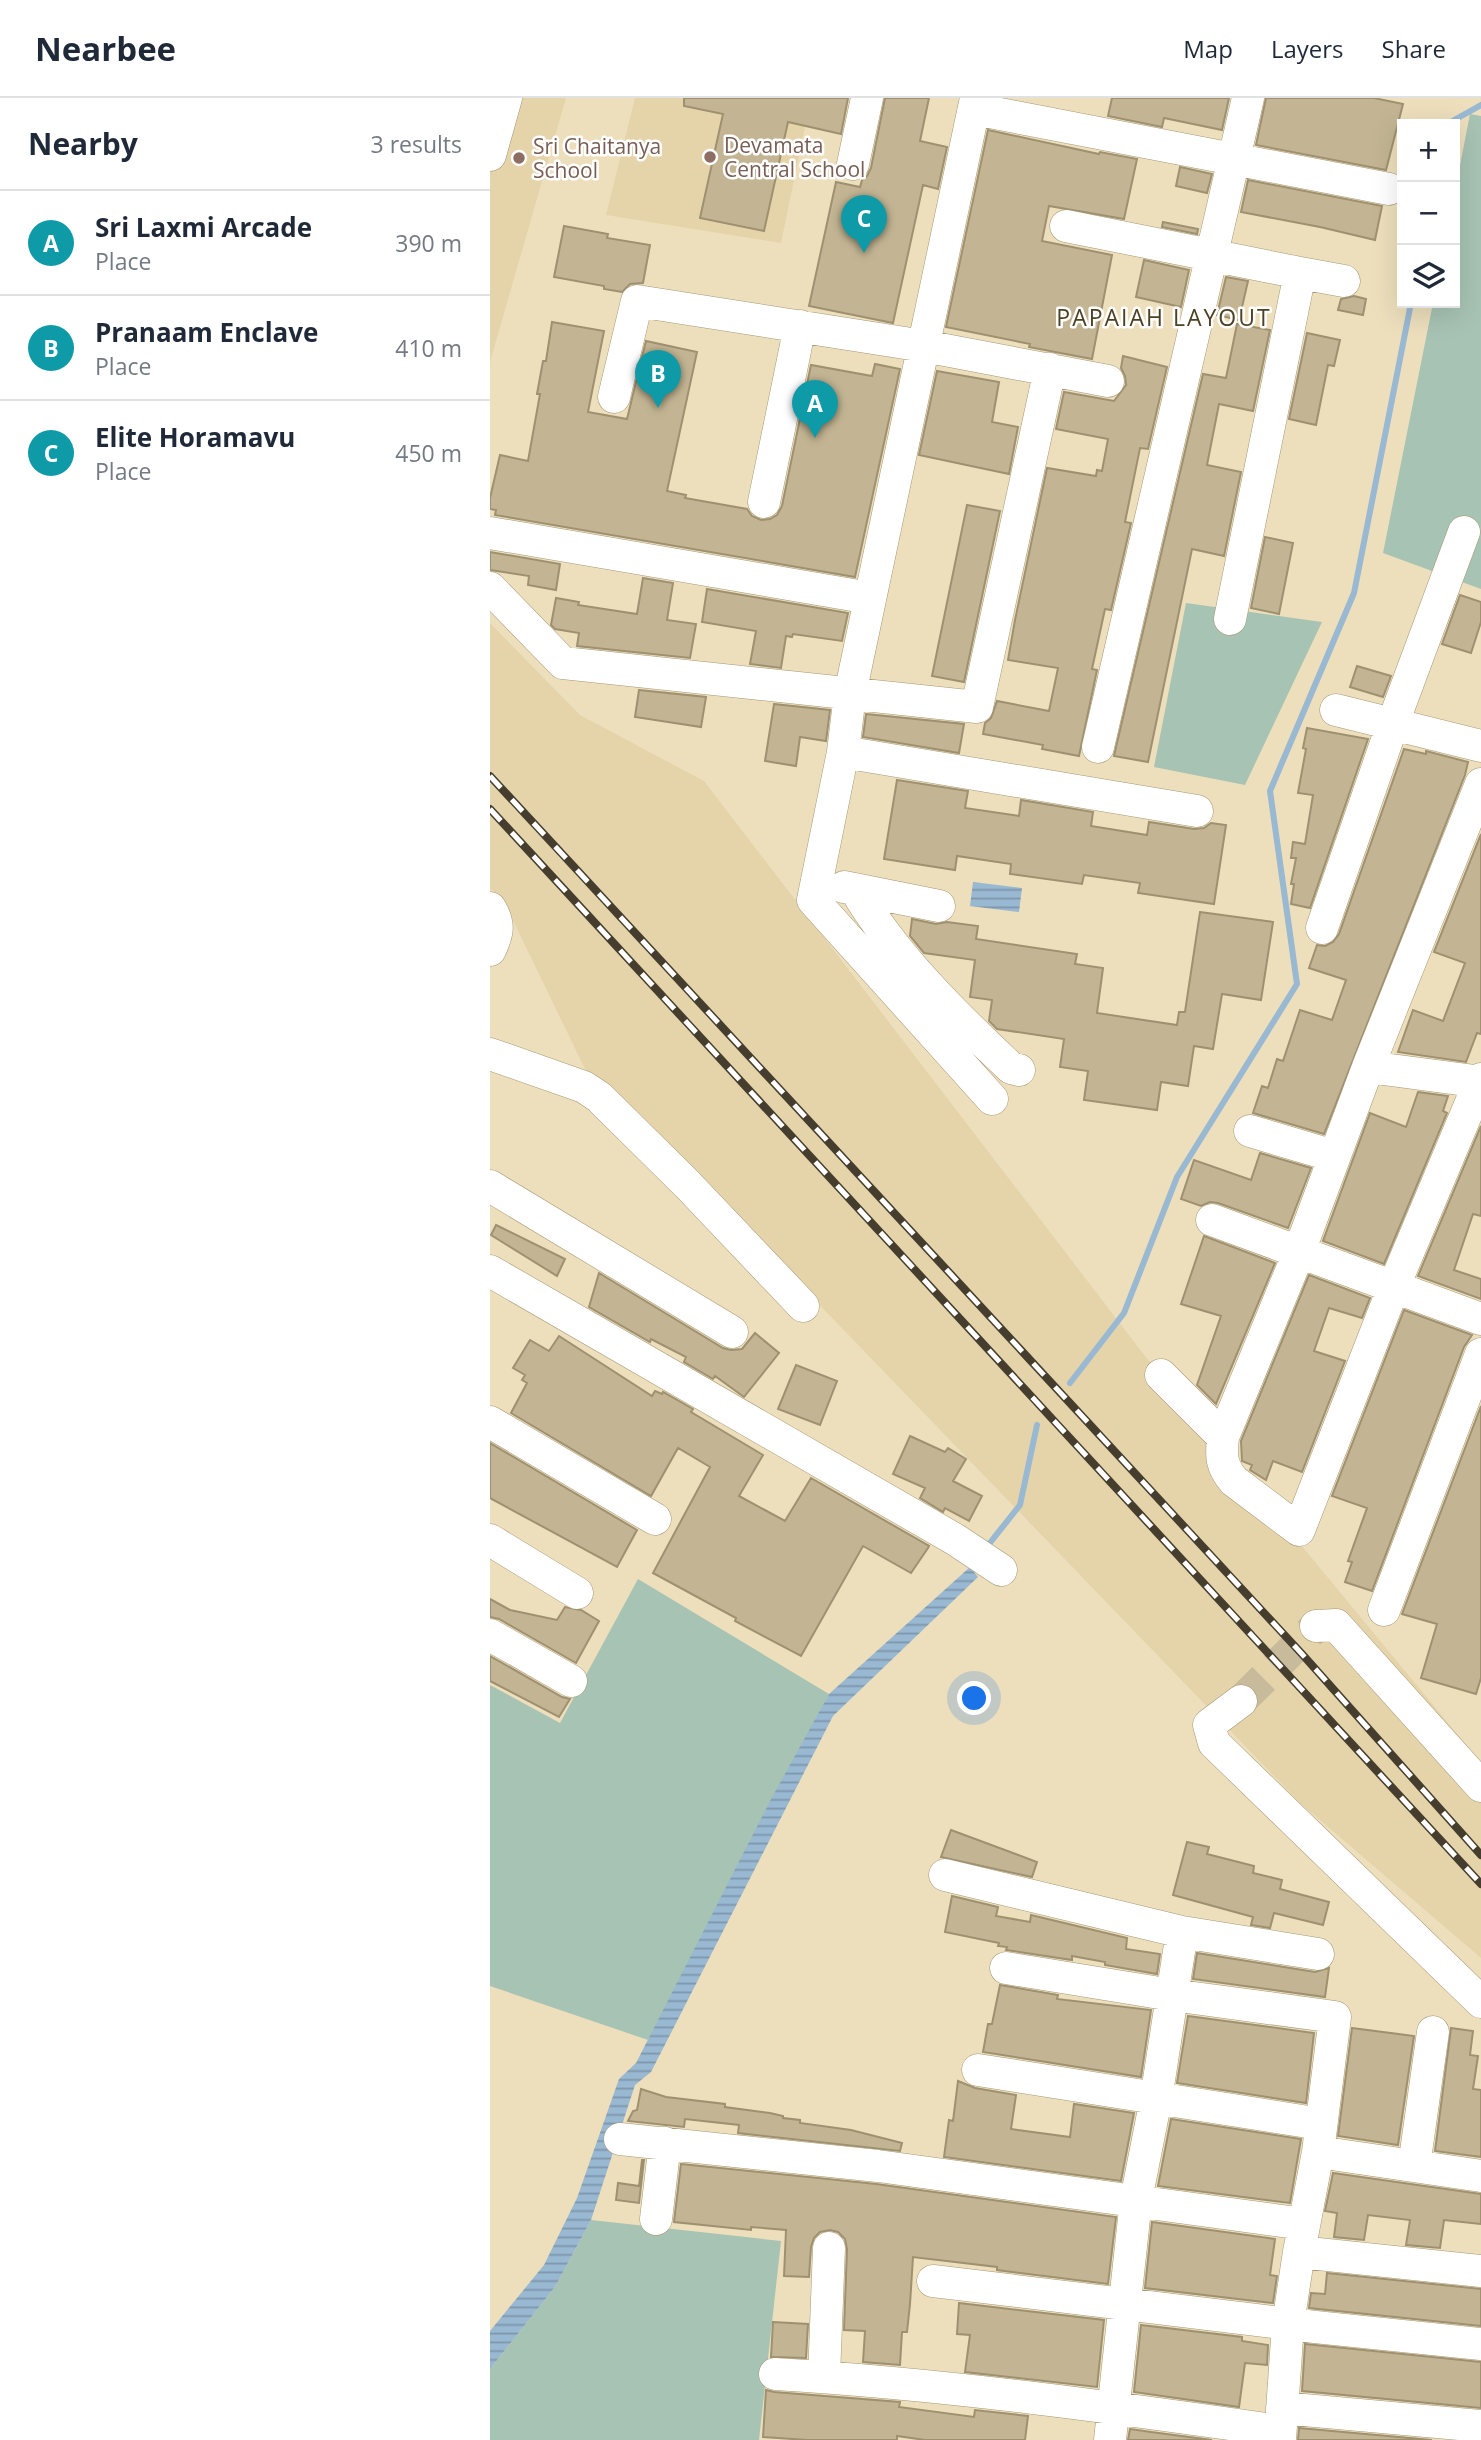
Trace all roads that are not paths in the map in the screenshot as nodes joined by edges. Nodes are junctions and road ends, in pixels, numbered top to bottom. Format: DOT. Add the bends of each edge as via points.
graph roads {
  1 [pos="867,98"];
  2 [pos="1248,98"];
  3 [pos="975,103"];
  4 [pos="499,111"];
  5 [pos="490,155"];
  6 [pos="1234,159"];
  7 [pos="853,164"];
  8 [pos="1389,189"];
  9 [pos="1066,226"];
  10 [pos="1211,254"];
  11 [pos="1300,272"];
  12 [pos="1344,281"];
  13 [pos="800,326"];
  14 [pos="924,346"];
  15 [pos="1050,369"];
  16 [pos="1108,381"];
  17 [pos="614,397"];
  18 [pos="764,502"];
  19 [pos="1464,532"];
  20 [pos="490,533"];
  21 [pos="490,587"];
  22 [pos="870,598"];
  23 [pos="1230,619"];
  24 [pos="850,694"];
  25 [pos="1336,710"];
  26 [pos="1392,723"];
  27 [pos="1481,746"];
  28 [pos="1098,747"];
  29 [pos="843,751"];
  30 [pos="1481,784"];
  31 [pos="1197,811"];
  32 [pos="818,876"];
  33 [pos="855,889"];
  34 [pos="939,906"];
  35 [pos="490,908"];
  36 [pos="1322,928"];
  37 [pos="490,950"];
  38 [pos="490,1054"];
  39 [pos="1368,1067"];
  40 [pos="1019,1070"];
  41 [pos="1481,1081"];
  42 [pos="992,1100"];
  43 [pos="1250,1131"];
  44 [pos="1334,1156"];
  45 [pos="490,1186"];
  46 [pos="1212,1220"];
  47 [pos="1299,1252"];
  48 [pos="490,1270"];
  49 [pos="1394,1286"];
  50 [pos="803,1306"];
  51 [pos="1481,1319"];
  52 [pos="732,1332"];
  53 [pos="1481,1354"];
  54 [pos="1161,1375"];
  55 [pos="490,1422"];
  56 [pos="1223,1437"];
  57 [pos="655,1519"];
  58 [pos="490,1540"];
  59 [pos="1001,1570"];
  60 [pos="577,1593"];
  61 [pos="1384,1610"];
  62 [pos="1316,1626"];
  63 [pos="490,1635"];
  64 [pos="571,1681"];
  65 [pos="1241,1701"];
  66 [pos="1481,1786"];
  67 [pos="945,1875"];
  68 [pos="1182,1932"];
  69 [pos="1318,1954"];
  70 [pos="1006,1968"];
  71 [pos="1172,1995"];
  72 [pos="1481,2001"];
  73 [pos="1433,2032"];
  74 [pos="978,2070"];
  75 [pos="1156,2099"];
  76 [pos="1319,2138"];
  77 [pos="620,2139"];
  78 [pos="665,2143"];
  79 [pos="1414,2166"];
  80 [pos="1481,2176"];
  81 [pos="1136,2200"];
  82 [pos="656,2220"];
  83 [pos="1301,2238"];
  84 [pos="829,2248"];
  85 [pos="1481,2271"];
  86 [pos="933,2281"];
  87 [pos="1123,2305"];
  88 [pos="1288,2324"];
  89 [pos="1481,2344"];
  90 [pos="775,2374"];
  91 [pos="824,2376"];
  92 [pos="1115,2408"];
  93 [pos="1280,2426"];
  94 [pos="1481,2426"];
  95 [pos="1110,2440"];
  1 -- 7 [label="street"];
  2 -- 6 [label="street"];
  3 -- 6 [label="street"];
  3 -- 14 [label="street"];
  4 -- 5 [label="street"];
  6 -- 8 [label="street"];
  6 -- 10 [label="street"];
  9 -- 10 [label="street"];
  10 -- 11 [label="street"];
  10 -- 28 [label="street"];
  11 -- 12 [label="street"];
  11 -- 23 [label="street"];
  13 -- 14 [label="street"];
  13 -- 17 [label="street" via="637,301"];
  13 -- 18 [label="street"];
  14 -- 15 [label="street"];
  14 -- 22 [label="street"];
  15 -- 16 [label="street"];
  15 -- 24 [label="street" via="976,708"];
  19 -- 26 [label="street"];
  20 -- 22 [label="street"];
  21 -- 24 [label="street" via="563,663"];
  22 -- 24 [label="street"];
  24 -- 29 [label="street"];
  25 -- 26 [label="street"];
  26 -- 27 [label="street"];
  26 -- 36 [label="street"];
  29 -- 31 [label="street" via="1126,813"];
  29 -- 32 [label="street"];
  30 -- 39 [label="street"];
  32 -- 33 [label="street"];
  32 -- 42 [label="street" via="813,900"];
  33 -- 34 [label="street"];
  33 -- 40 [label="street" via="874,922 921,978 1003,1061"];
  35 -- 37 [label="street" via="498,935"];
  38 -- 50 [label="street" via="584,1087 599,1097"];
  39 -- 41 [label="street"];
  39 -- 44 [label="street"];
  41 -- 49 [label="street"];
  43 -- 44 [label="street"];
  44 -- 47 [label="street"];
  45 -- 52 [label="street"];
  46 -- 47 [label="street"];
  47 -- 49 [label="street"];
  47 -- 56 [label="street"];
  48 -- 59 [label="street"];
  49 -- 51 [label="street"];
  49 -- 56 [label="street" via="1299,1530 1225,1471"];
  53 -- 61 [label="street"];
  54 -- 56 [label="street"];
  55 -- 57 [label="street"];
  58 -- 60 [label="street"];
  62 -- 66 [label="street" via="1336,1625"];
  63 -- 64 [label="street"];
  65 -- 72 [label="street" via="1209,1725 1214,1743"];
  67 -- 68 [label="street"];
  68 -- 69 [label="street"];
  68 -- 71 [label="street"];
  70 -- 71 [label="street"];
  71 -- 75 [label="street"];
  71 -- 76 [label="street" via="1336,2008"];
  73 -- 79 [label="street"];
  74 -- 75 [label="street"];
  75 -- 76 [label="street"];
  75 -- 81 [label="street"];
  76 -- 79 [label="street"];
  76 -- 83 [label="street"];
  77 -- 78 [label="street"];
  78 -- 81 [label="street"];
  78 -- 82 [label="street"];
  79 -- 80 [label="street"];
  81 -- 83 [label="street"];
  81 -- 87 [label="street"];
  83 -- 85 [label="street"];
  83 -- 88 [label="street"];
  84 -- 91 [label="street"];
  86 -- 87 [label="street"];
  87 -- 88 [label="street"];
  87 -- 92 [label="street"];
  88 -- 89 [label="street"];
  88 -- 93 [label="street"];
  90 -- 91 [label="street"];
  91 -- 92 [label="street"];
  92 -- 93 [label="street"];
  92 -- 95 [label="street"];
  93 -- 94 [label="street"];
}
